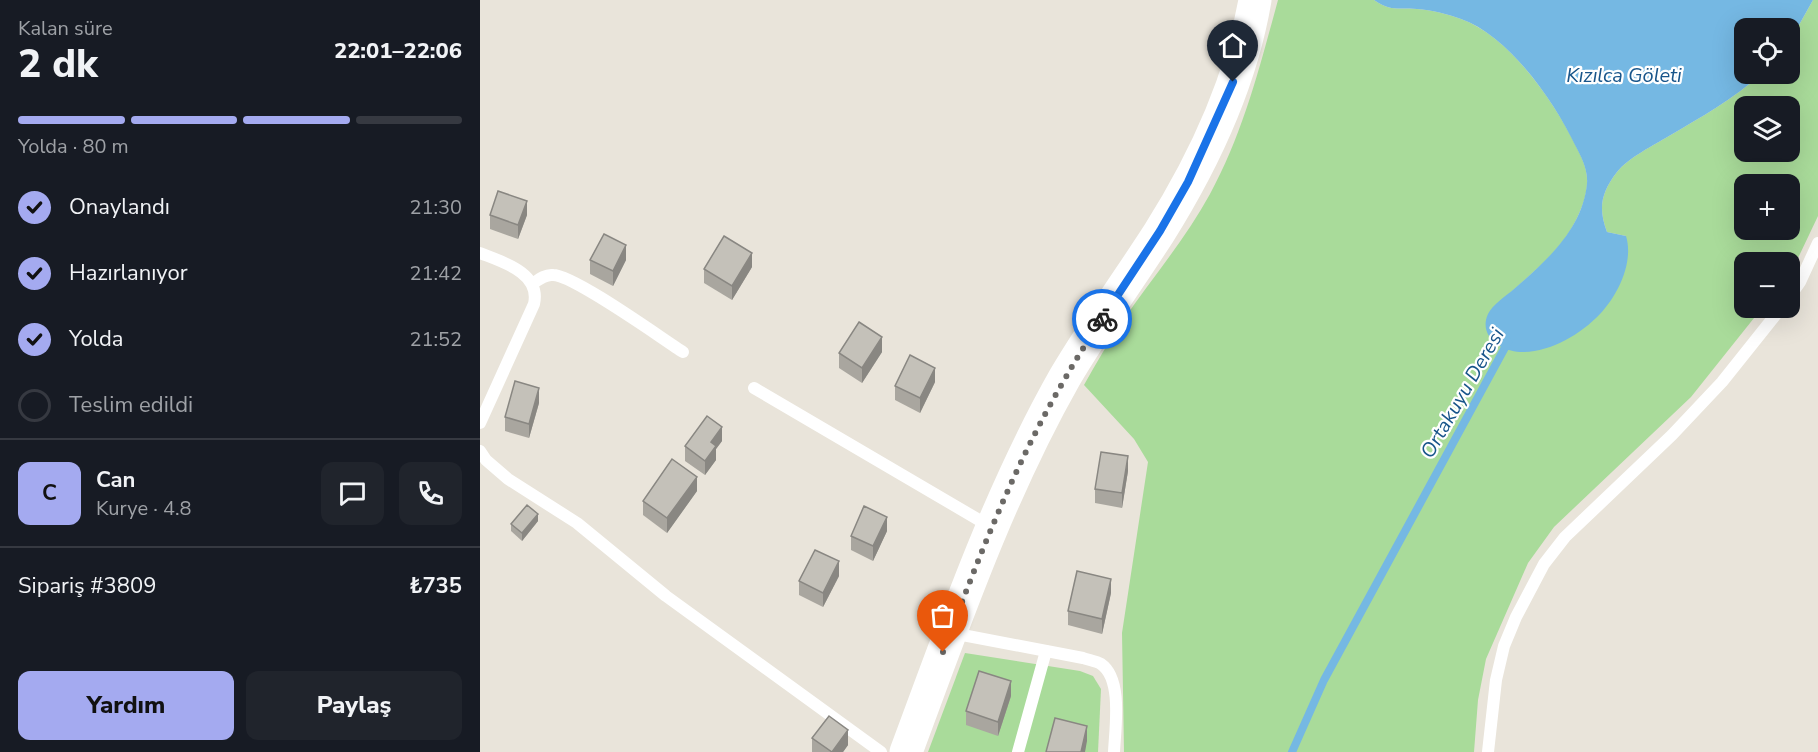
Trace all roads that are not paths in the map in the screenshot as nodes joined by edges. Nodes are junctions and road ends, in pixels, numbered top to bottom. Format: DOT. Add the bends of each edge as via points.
graph roads {
  1 [pos="1255,0"];
  2 [pos="1818,243"];
  3 [pos="480,254"];
  4 [pos="1800,282"];
  5 [pos="532,284"];
  6 [pos="1772,318"];
  7 [pos="683,352"];
  8 [pos="754,388"];
  9 [pos="480,423"];
  10 [pos="480,451"];
  11 [pos="993,528"];
  12 [pos="951,632"];
  13 [pos="1046,651"];
  14 [pos="881,752"];
  15 [pos="906,752"];
  16 [pos="1017,752"];
  17 [pos="1114,752"];
  18 [pos="1488,752"];
  1 -- 11 [label="street" via="1233,82 1188,182 1065,378"];
  2 -- 4 [label="lane"];
  3 -- 5 [label="lane" via="511,266"];
  5 -- 7 [label="lane" via="553,275 574,281"];
  5 -- 9 [label="lane" via="534,304"];
  6 -- 18 [label="lane" via="1722,382 1565,537 1544,564 1504,646"];
  8 -- 11 [label="lane"];
  10 -- 14 [label="lane" via="508,479 577,523 659,590"];
  11 -- 12 [label="street"];
  12 -- 13 [label="lane"];
  12 -- 15 [label="street"];
  13 -- 16 [label="lane"];
  13 -- 17 [label="lane" via="1101,664 1110,674 1115,688"];
}
